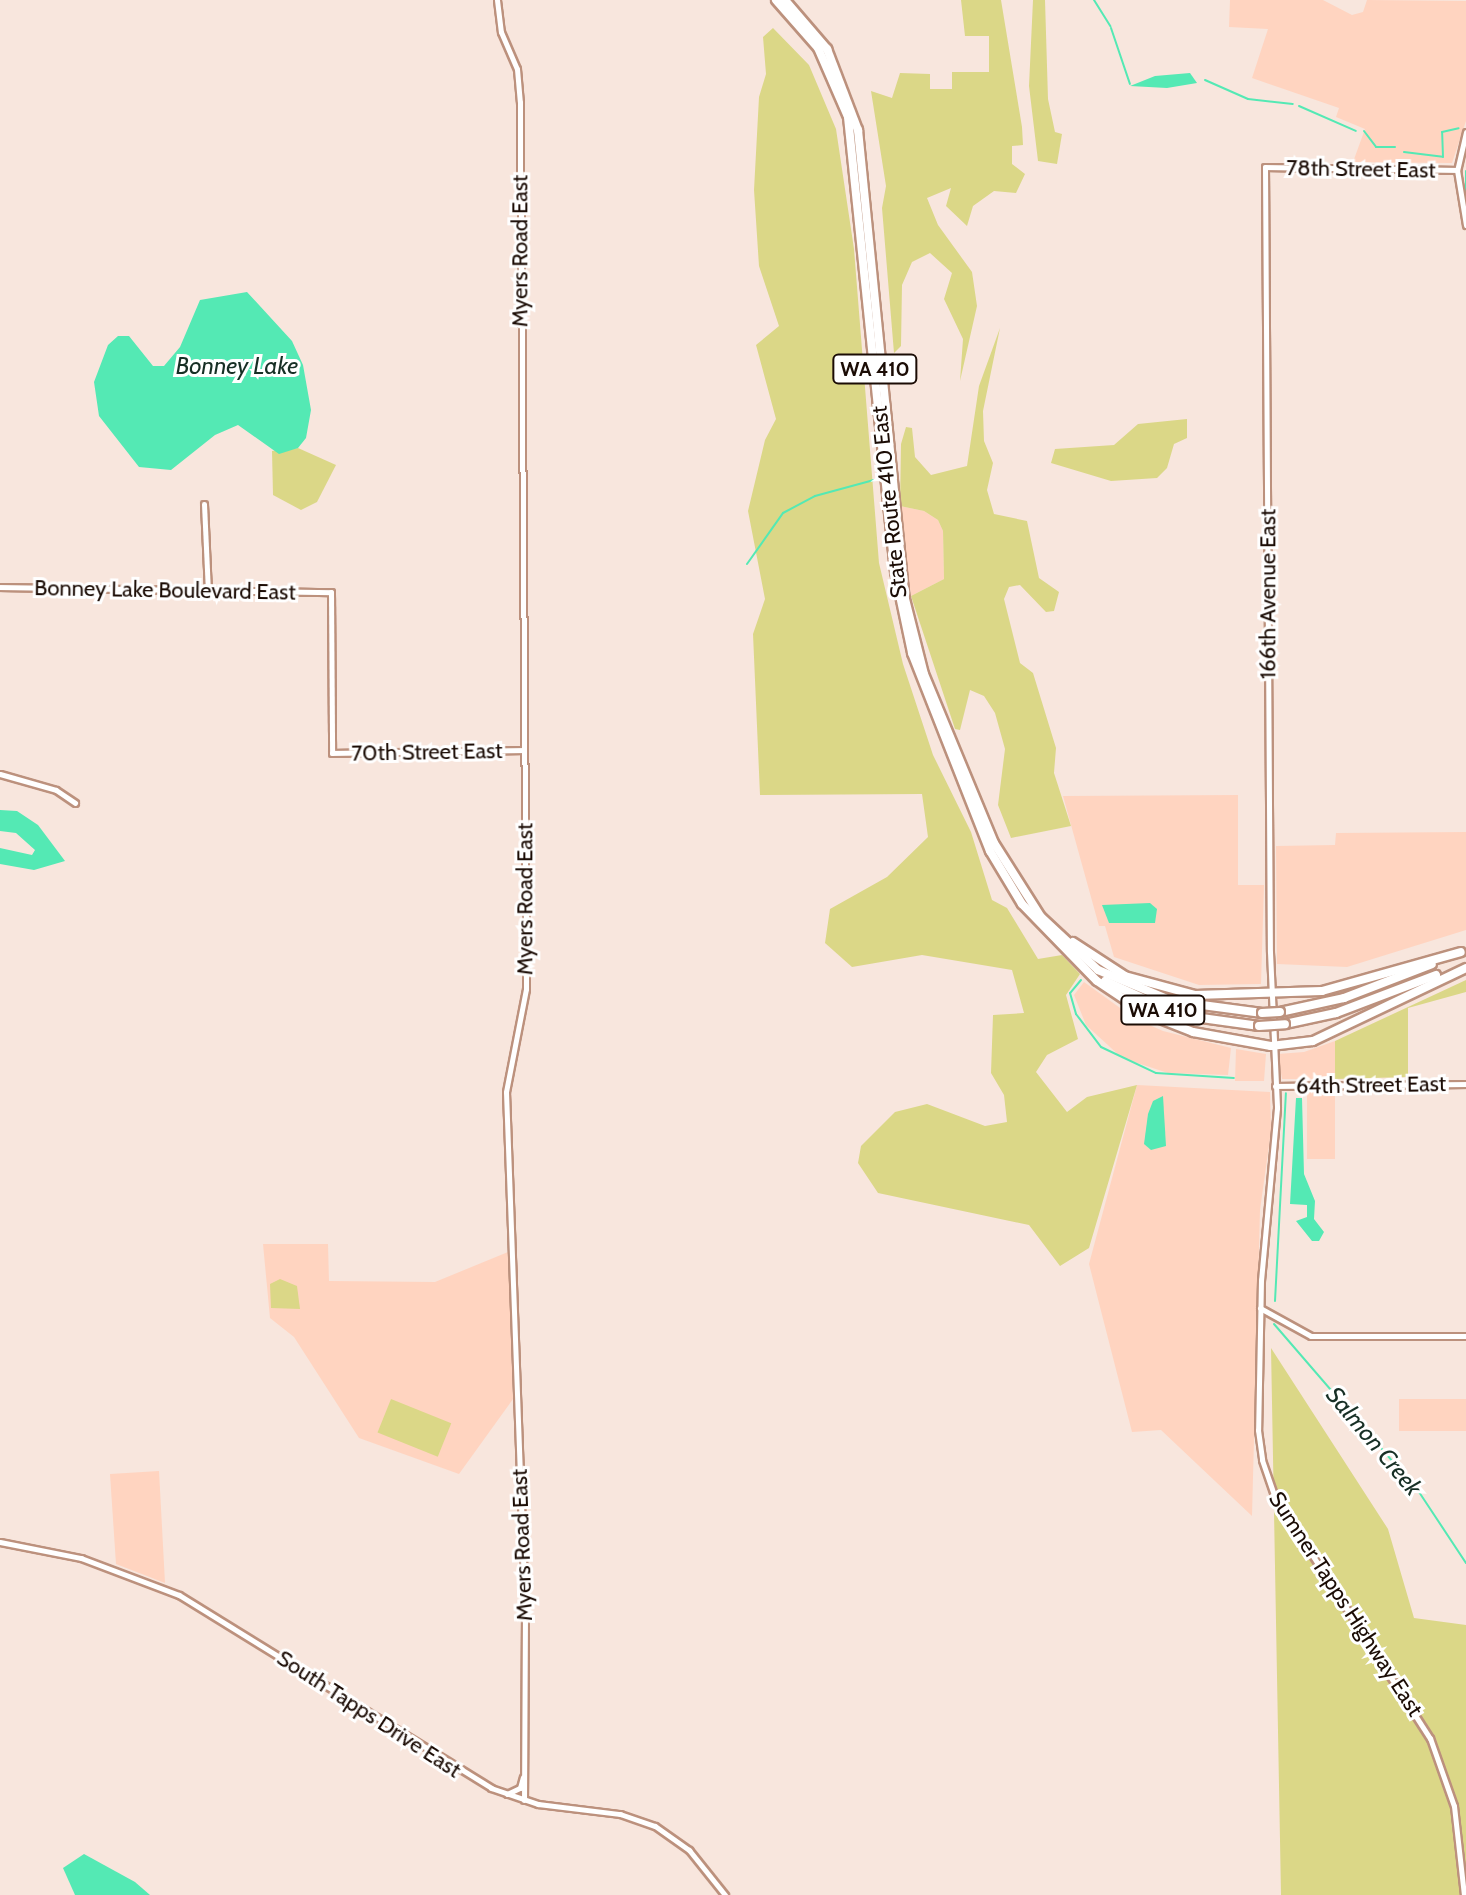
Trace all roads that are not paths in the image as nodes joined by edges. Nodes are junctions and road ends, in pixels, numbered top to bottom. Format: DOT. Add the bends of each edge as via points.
graph roads {
  1 [pos="497,0"];
  2 [pos="776,0"];
  3 [pos="785,0"];
  4 [pos="1466,132"];
  5 [pos="1265,167"];
  6 [pos="1457,170"];
  7 [pos="1466,225"];
  8 [pos="204,504"];
  9 [pos="0,587"];
  10 [pos="208,591"];
  11 [pos="524,750"];
  12 [pos="330,752"];
  13 [pos="0,774"];
  14 [pos="963,777"];
  15 [pos="75,803"];
  16 [pos="979,808"];
  17 [pos="1463,951"];
  18 [pos="1078,963"];
  19 [pos="1466,965"];
  20 [pos="1271,994"];
  21 [pos="1271,1021"];
  22 [pos="1271,1046"];
  23 [pos="1466,1084"];
  24 [pos="1275,1086"];
  25 [pos="1260,1308"];
  26 [pos="1466,1336"];
  27 [pos="0,1542"];
  28 [pos="525,1768"];
  29 [pos="505,1794"];
  30 [pos="524,1800"];
  31 [pos="725,1895"];
  32 [pos="1464,1895"];
  1 -- 11 [label="street, Myers Road East" via="501,32 517,69 520,102"];
  2 -- 14 [label="highway, State Route 410 East / WA 410" via="818,48 848,117 898,594 921,683"];
  3 -- 14 [label="highway, State Route 410 East / WA 410" via="827,49 858,130 905,599 924,674"];
  4 -- 6 [label="street"];
  5 -- 6 [label="street, 78th Street East"];
  5 -- 20 [label="street, 166th Avenue East"];
  6 -- 7 [label="street"];
  8 -- 10 [label="street"];
  9 -- 10 [label="street, Bonney Lake Boulevard East"];
  10 -- 12 [label="street, Bonney Lake Boulevard East" via="331,592"];
  11 -- 12 [label="street, 70th Street East"];
  11 -- 28 [label="street, Myers Road East" via="525,998 506,1092 525,1612"];
  13 -- 15 [label="street" via="56,790"];
  14 -- 16 [label="highway, WA 410"];
  14 -- 18 [label="highway, WA 410" via="1006,880 1039,925"];
  16 -- 17 [label="highway, WA 410, bridge" via="1002,860 1031,905 1098,970 1172,1001 1280,1012 1344,998"];
  16 -- 20 [label="highway" via="1031,898 1093,958 1137,981 1178,993"];
  17 -- 20 [label="highway" via="1322,991"];
  18 -- 19 [label="highway, WA 410, bridge" via="1167,1011 1259,1026 1336,1013"];
  18 -- 22 [label="highway" via="1111,992 1169,1025"];
  19 -- 22 [label="highway" via="1313,1041"];
  20 -- 21 [label="street, 166th Avenue East"];
  21 -- 22 [label="street, Sumner Tapps Highway East"];
  22 -- 24 [label="street, Sumner Tapps Highway East"];
  23 -- 24 [label="street, 64th Street East"];
  24 -- 25 [label="street, Sumner Tapps Highway East" via="1277,1118"];
  25 -- 26 [label="street" via="1311,1336"];
  25 -- 32 [label="street, Sumner Tapps Highway East" via="1258,1430 1266,1476 1430,1738 1454,1806"];
  27 -- 29 [label="street, South Tapps Drive East" via="91,1560 179,1595 449,1766"];
  28 -- 29 [label="street" via="520,1788"];
  28 -- 30 [label="street, Myers Road East"];
  29 -- 30 [label="street, South Tapps Drive East"];
  30 -- 31 [label="street, South Tapps Drive East" via="630,1816 655,1826 689,1850"];
}
